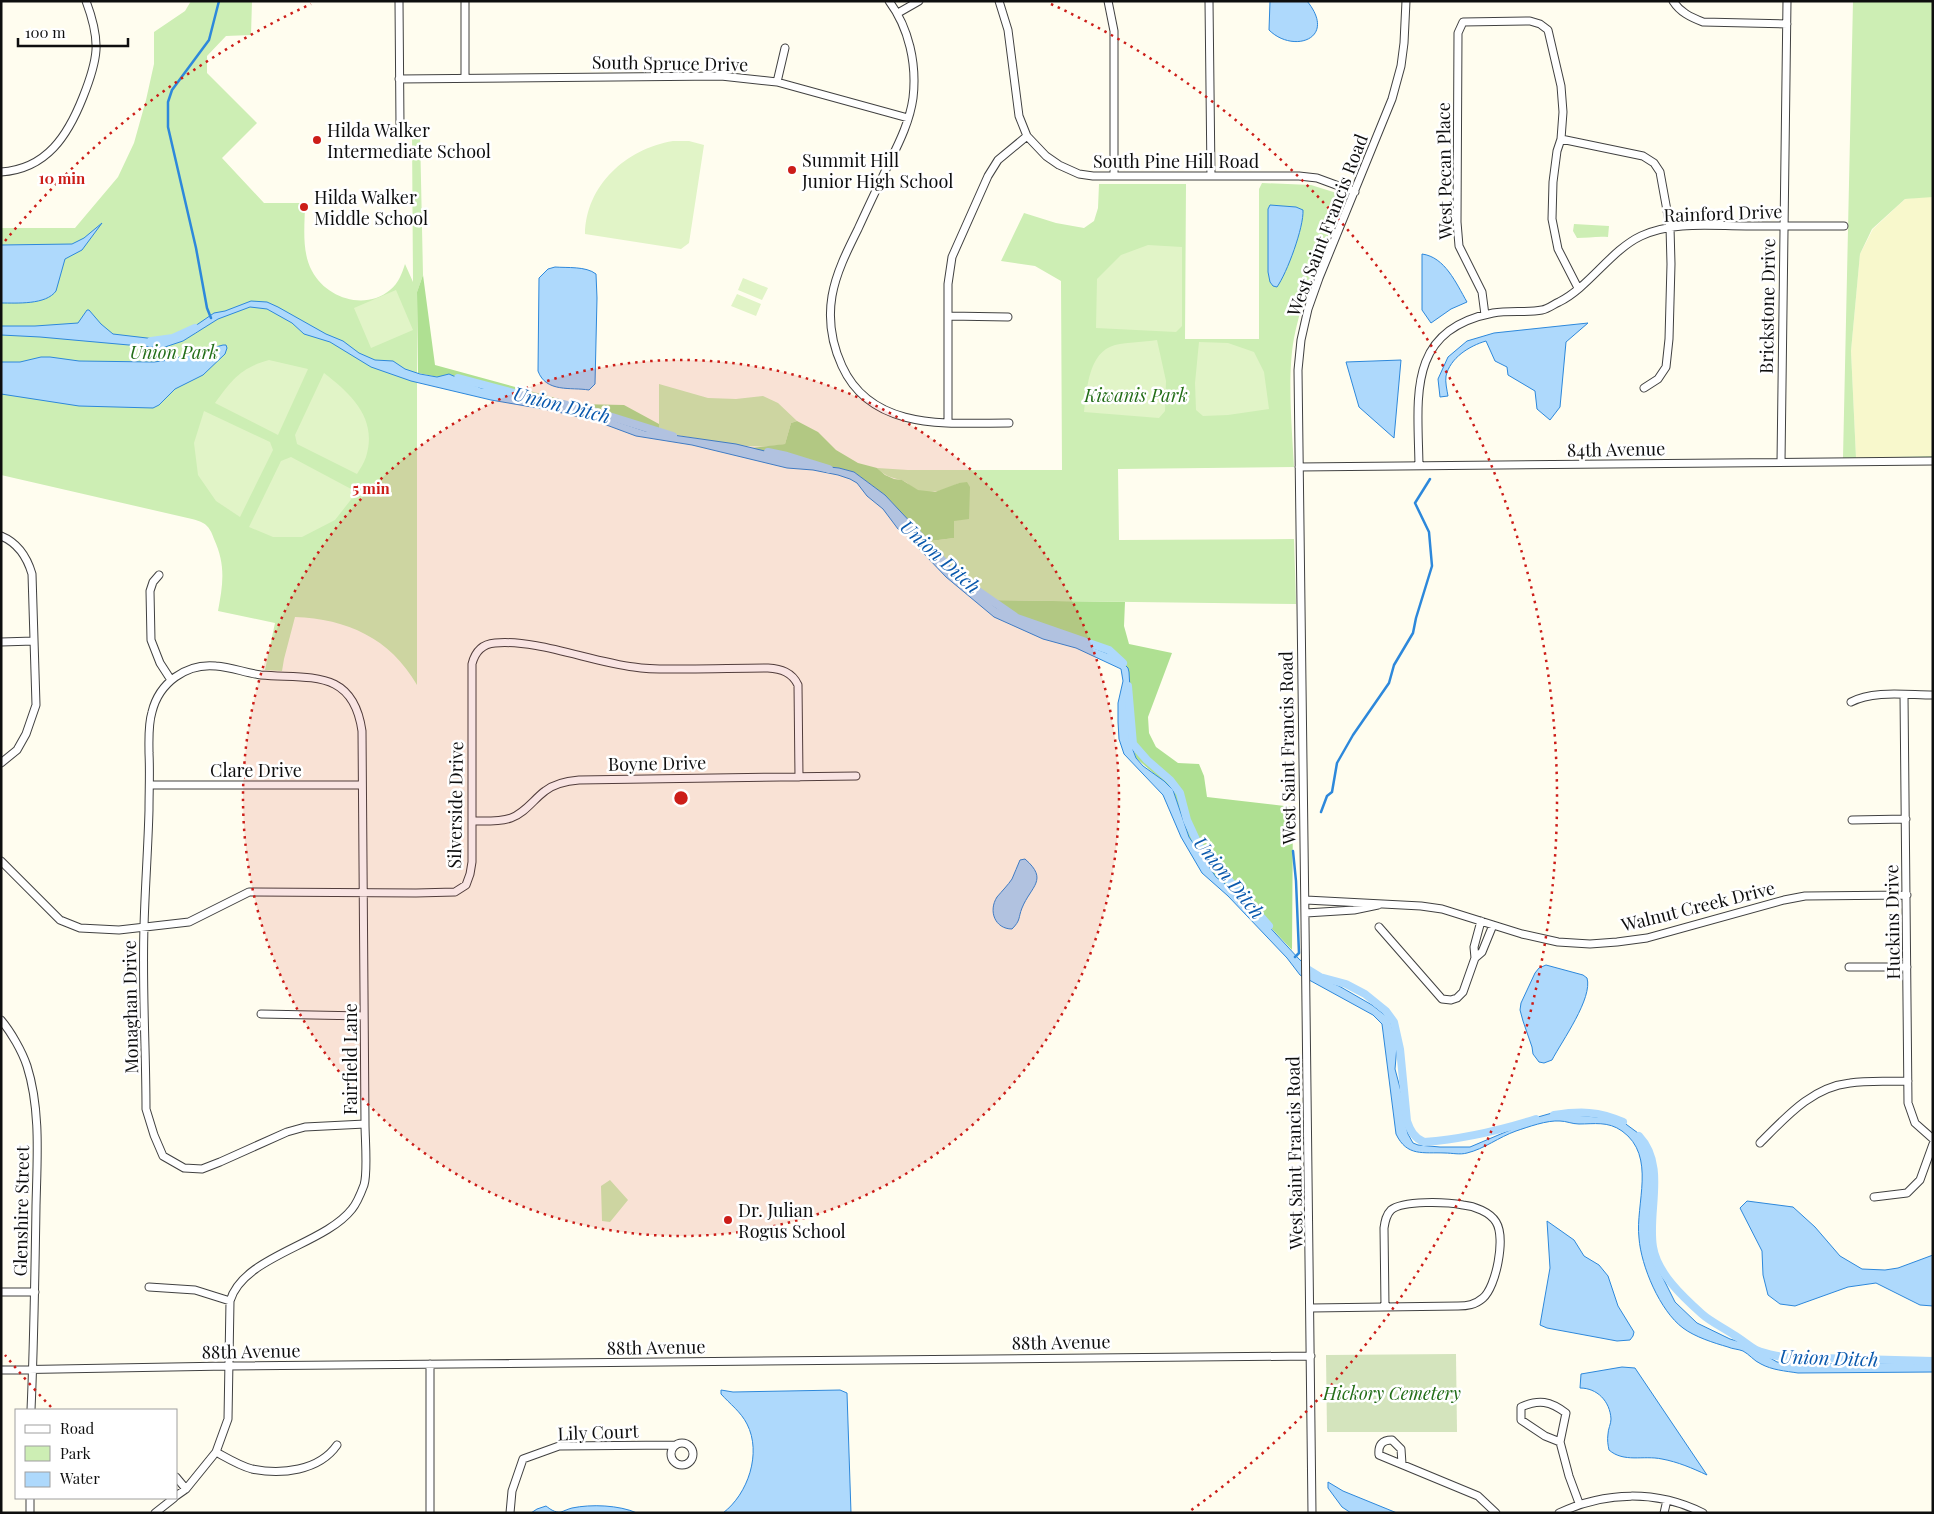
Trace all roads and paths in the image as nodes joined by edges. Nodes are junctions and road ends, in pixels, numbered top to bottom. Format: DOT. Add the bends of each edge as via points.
graph roads {
  1 [pos="86,1"];
  2 [pos="399,1"];
  3 [pos="465,1"];
  4 [pos="889,1"];
  5 [pos="919,1"];
  6 [pos="999,1"];
  7 [pos="1108,1"];
  8 [pos="1209,1"];
  9 [pos="1406,1"];
  10 [pos="1673,1"];
  11 [pos="1787,1"];
  12 [pos="898,13"];
  13 [pos="1786,24"];
  14 [pos="785,48"];
  15 [pos="399,78"];
  16 [pos="465,78"];
  17 [pos="777,82"];
  18 [pos="908,118"];
  19 [pos="400,126"];
  20 [pos="1027,136"];
  21 [pos="1561,139"];
  22 [pos="1,172"];
  23 [pos="1114,176"];
  24 [pos="1211,176"];
  25 [pos="1354,192"];
  26 [pos="1783,226"];
  27 [pos="1844,226"];
  28 [pos="1670,227"];
  29 [pos="1578,288"];
  30 [pos="1485,315"];
  31 [pos="948,316"];
  32 [pos="1008,317"];
  33 [pos="1644,388"];
  34 [pos="948,423"];
  35 [pos="1009,423"];
  36 [pos="1933,461"];
  37 [pos="1781,462"];
  38 [pos="1418,466"];
  39 [pos="1299,467"];
  40 [pos="1,536"];
  41 [pos="159,575"];
  42 [pos="34,641"];
  43 [pos="1,642"];
  44 [pos="199,666"];
  45 [pos="171,680"];
  46 [pos="1933,695"];
  47 [pos="1904,696"];
  48 [pos="1851,702"];
  49 [pos="1,763"];
  50 [pos="798,776"];
  51 [pos="856,776"];
  52 [pos="150,785"];
  53 [pos="362,785"];
  54 [pos="1906,819"];
  55 [pos="1852,820"];
  56 [pos="472,821"];
  57 [pos="1,861"];
  58 [pos="362,893"];
  59 [pos="1907,895"];
  60 [pos="1306,900"];
  61 [pos="1381,904"];
  62 [pos="1306,913"];
  63 [pos="1480,921"];
  64 [pos="1493,925"];
  65 [pos="1379,926"];
  66 [pos="144,927"];
  67 [pos="1475,958"];
  68 [pos="1849,967"];
  69 [pos="1907,967"];
  70 [pos="261,1014"];
  71 [pos="364,1016"];
  72 [pos="1,1020"];
  73 [pos="1908,1081"];
  74 [pos="365,1124"];
  75 [pos="1933,1139"];
  76 [pos="1760,1144"];
  77 [pos="1933,1144"];
  78 [pos="1874,1197"];
  79 [pos="149,1287"];
  80 [pos="1,1292"];
  81 [pos="35,1292"];
  82 [pos="230,1301"];
  83 [pos="1385,1306"];
  84 [pos="1311,1308"];
  85 [pos="1311,1356"];
  86 [pos="430,1364"];
  87 [pos="228,1366"];
  88 [pos="33,1369"];
  89 [pos="1,1370"];
  90 [pos="31,1409"];
  91 [pos="1560,1442"];
  92 [pos="338,1445"];
  93 [pos="675,1445"];
  94 [pos="216,1452"];
  95 [pos="1402,1464"];
  96 [pos="178,1479"];
  97 [pos="186,1489"];
  98 [pos="178,1495"];
  99 [pos="30,1499"];
  100 [pos="172,1499"];
  101 [pos="1668,1500"];
  102 [pos="1579,1503"];
  103 [pos="30,1513"];
  104 [pos="155,1513"];
  105 [pos="430,1513"];
  106 [pos="510,1513"];
  107 [pos="1312,1513"];
  108 [pos="1496,1513"];
  109 [pos="1559,1513"];
  110 [pos="1664,1513"];
  111 [pos="1703,1513"];
  1 -- 22 [label="street" via="95,31 96,49 89,81 74,119 56,147 40,159 23,168"];
  2 -- 15 [label="street"];
  3 -- 16 [label="street"];
  4 -- 12 [label="street"];
  5 -- 12 [label="street"];
  6 -- 20 [label="street, South Pine Hill Road" via="1008,30 1019,116"];
  7 -- 23 [label="street" via="1114,31"];
  8 -- 24 [label="street"];
  9 -- 25 [label="street, West Saint Francis Road" via="1401,66 1392,99"];
  10 -- 13 [label="street" via="1677,8 1703,22"];
  11 -- 13 [label="street, Brickstone Drive"];
  12 -- 18 [label="street" via="911,51 913,97"];
  13 -- 26 [label="street, Brickstone Drive"];
  14 -- 17 [label="street"];
  15 -- 16 [label="street, South Spruce Drive"];
  15 -- 19 [label="street"];
  16 -- 17 [label="street, South Spruce Drive" via="721,76"];
  17 -- 18 [label="street, South Spruce Drive"];
  18 -- 34 [label="street" via="904,134 841,264 832,296 831,334 844,372 871,401 905,418"];
  20 -- 23 [label="street, South Pine Hill Road" via="1059,165 1079,174"];
  20 -- 31 [label="street" via="998,160 958,242 950,269"];
  21 -- 28 [label="street" via="1651,160 1660,172"];
  21 -- 29 [label="street" via="1553,182 1552,219 1558,249"];
  21 -- 30 [label="street, West Pecan Place" via="1561,86 1548,30 1530,21 1462,22 1458,33 1457,222 1459,246 1482,292"];
  23 -- 24 [label="street, South Pine Hill Road"];
  24 -- 25 [label="street, South Pine Hill Road" via="1317,178"];
  25 -- 39 [label="street, West Saint Francis Road" via="1308,308 1301,340 1298,370"];
  26 -- 27 [label="street, Rainford Drive"];
  26 -- 28 [label="street, Rainford Drive"];
  26 -- 37 [label="street, Brickstone Drive"];
  28 -- 29 [label="street, Rainford Drive" via="1640,236"];
  28 -- 33 [label="street" via="1670,339 1666,367 1658,379"];
  29 -- 30 [label="street, Rainford Drive" via="1567,298 1542,310"];
  30 -- 38 [label="street, Rainford Drive" via="1460,322 1429,354 1418,390"];
  31 -- 32 [label="street"];
  31 -- 34 [label="street"];
  34 -- 35 [label="street"];
  36 -- 37 [label="street, 84th Avenue"];
  37 -- 38 [label="street, 84th Avenue"];
  38 -- 39 [label="street, 84th Avenue"];
  39 -- 60 [label="street, West Saint Francis Road"];
  40 -- 42 [label="street" via="16,546 32,574"];
  41 -- 45 [label="street" via="150,591 151,640"];
  42 -- 43 [label="street"];
  42 -- 49 [label="street" via="36,705 17,750"];
  44 -- 45 [label="street, Monaghan Drive"];
  44 -- 53 [label="street, Fairfield Lane" via="317,677 340,688 355,704 360,717"];
  45 -- 52 [label="street, Monaghan Drive" via="156,698 151,714"];
  46 -- 47 [label="street"];
  47 -- 48 [label="street" via="1870,695"];
  47 -- 54 [label="street, Huckins Drive"];
  50 -- 51 [label="street, Boyne Drive"];
  50 -- 56 [label="street, Boyne Drive" via="567,781 546,790 512,818"];
  50 -- 56 [label="street, Silverside Drive" via="798,685 783,671 768,668 636,668 538,647 488,644 474,655 472,664"];
  52 -- 53 [label="street, Clare Drive"];
  52 -- 66 [label="street, Monaghan Drive"];
  53 -- 58 [label="street, Fairfield Lane"];
  54 -- 55 [label="street"];
  54 -- 59 [label="street, Huckins Drive"];
  56 -- 58 [label="street, Silverside Drive" via="470,874 466,885 455,892"];
  57 -- 66 [label="street, Silverside Drive" via="60,920 80,928 118,930"];
  58 -- 66 [label="street, Silverside Drive" via="249,892 189,922"];
  58 -- 71 [label="street, Fairfield Lane"];
  59 -- 64 [label="street, Walnut Creek Drive" via="1805,896 1647,938 1618,942 1558,942"];
  59 -- 69 [label="street, Huckins Drive"];
  60 -- 61 [label="street, Walnut Creek Drive"];
  60 -- 62 [label="street, West Saint Francis Road"];
  61 -- 62 [label="street, Walnut Creek Drive" via="1354,910"];
  61 -- 63 [label="street, Walnut Creek Drive" via="1442,909"];
  62 -- 84 [label="street, West Saint Francis Road"];
  63 -- 64 [label="street, Walnut Creek Drive"];
  63 -- 67 [label="street"];
  64 -- 67 [label="street" via="1482,952"];
  65 -- 67 [label="street" via="1442,999 1457,998 1463,992"];
  66 -- 74 [label="street, Monaghan Drive" via="146,1109 163,1156 184,1168 202,1169 305,1127"];
  68 -- 69 [label="street"];
  69 -- 73 [label="street, Huckins Drive"];
  70 -- 71 [label="street"];
  71 -- 74 [label="street, Fairfield Lane"];
  72 -- 81 [label="street, Glenshire Street" via="27,1066 34,1102 37,1134"];
  73 -- 75 [label="street, Huckins Drive" via="1908,1103 1913,1119"];
  73 -- 76 [label="street" via="1850,1083 1819,1092 1795,1109"];
  74 -- 82 [label="street, Fairfield Lane" via="365,1183 353,1209 335,1226 272,1259 242,1280"];
  77 -- 78 [label="street" via="1920,1180 1907,1193"];
  79 -- 82 [label="street" via="195,1290"];
  80 -- 81 [label="street"];
  81 -- 88 [label="street, Glenshire Street"];
  82 -- 87 [label="street, Fairfield Lane"];
  83 -- 83 [label="street" via="1458,1306 1478,1302 1495,1279 1500,1247 1496,1222 1482,1210 1463,1204 1412,1203 1392,1210 1384,1228"];
  83 -- 84 [label="street"];
  84 -- 85 [label="street, West Saint Francis Road"];
  85 -- 86 [label="street, 88th Avenue"];
  85 -- 107 [label="street, West Saint Francis Road"];
  86 -- 87 [label="street, 88th Avenue"];
  86 -- 105 [label="street"];
  87 -- 88 [label="street, 88th Avenue"];
  87 -- 94 [label="street, Fairfield Lane" via="228,1419"];
  88 -- 89 [label="street, 88th Avenue"];
  88 -- 90 [label="street, Glenshire Street"];
  91 -- 91 [label="street" via="1566,1413 1553,1404 1531,1402 1521,1407 1522,1420"];
  91 -- 102 [label="street"];
  92 -- 94 [label="street" via="330,1455 308,1467 283,1472 250,1469"];
  93 -- 106 [label="street, Lily Court" via="559,1446 523,1459 512,1491"];
  94 -- 97 [label="street, Fairfield Lane"];
  95 -- 108 [label="street" via="1478,1496"];
  96 -- 97 [label="street"];
  97 -- 98 [label="street, Fairfield Lane"];
  99 -- 103 [label="street"];
  100 -- 104 [label="street, Fairfield Lane"];
  101 -- 102 [label="street" via="1650,1496 1609,1497"];
  101 -- 110 [label="street"];
  101 -- 111 [label="street" via="1686,1504"];
  102 -- 109 [label="street"];
}
